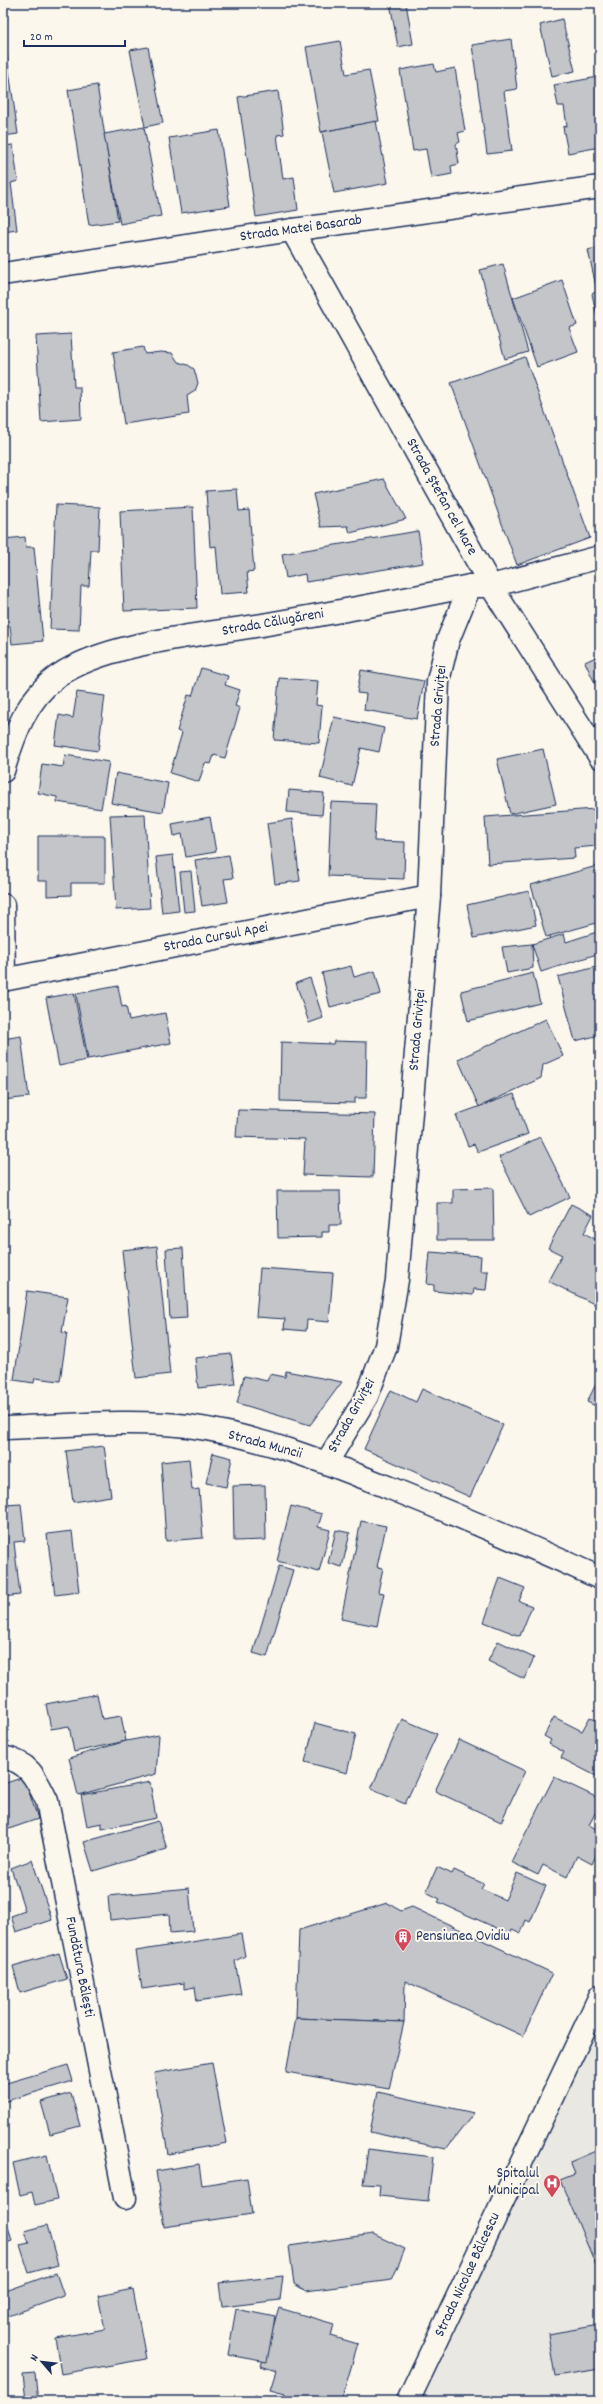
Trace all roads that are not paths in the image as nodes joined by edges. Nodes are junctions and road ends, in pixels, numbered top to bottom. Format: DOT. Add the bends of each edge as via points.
graph roads {
  1 [pos="600,187"];
  2 [pos="292,230"];
  3 [pos="3,274"];
  4 [pos="600,557"];
  5 [pos="481,586"];
  6 [pos="600,757"];
  7 [pos="3,771"];
  8 [pos="429,896"];
  9 [pos="3,905"];
  10 [pos="4,980"];
  11 [pos="3,1428"];
  12 [pos="326,1462"];
  13 [pos="600,1578"];
  14 [pos="3,1756"];
  15 [pos="600,1996"];
  16 [pos="125,2198"];
  17 [pos="408,2401"];
  1 -- 2 [label="street, Strada Matei Basarab"];
  2 -- 3 [label="street, Strada Matei Basarab"];
  2 -- 5 [label="street, Strada Ștefan cel Mare"];
  4 -- 5 [label="street, Strada Călugăreni"];
  5 -- 6 [label="street, Strada Ștefan cel Mare"];
  5 -- 7 [label="street, Strada Călugăreni" via="122,649 83,662 58,676 37,694 16,730"];
  5 -- 8 [label="street, Strada Griviței" via="448,640 438,681"];
  8 -- 10 [label="street, Strada Cursul Apei"];
  8 -- 12 [label="street, Strada Griviței" via="397,1280 386,1346 367,1396"];
  9 -- 10 [label="street"];
  11 -- 12 [label="street, Strada Muncii" via="129,1424 188,1426 258,1440"];
  12 -- 13 [label="street, Strada Muncii" via="504,1534"];
  14 -- 16 [label="street, Fundătura Bălești" via="25,1764 38,1781 47,1800"];
  15 -- 17 [label="street, Strada Nicolae Bălcescu"];
}
